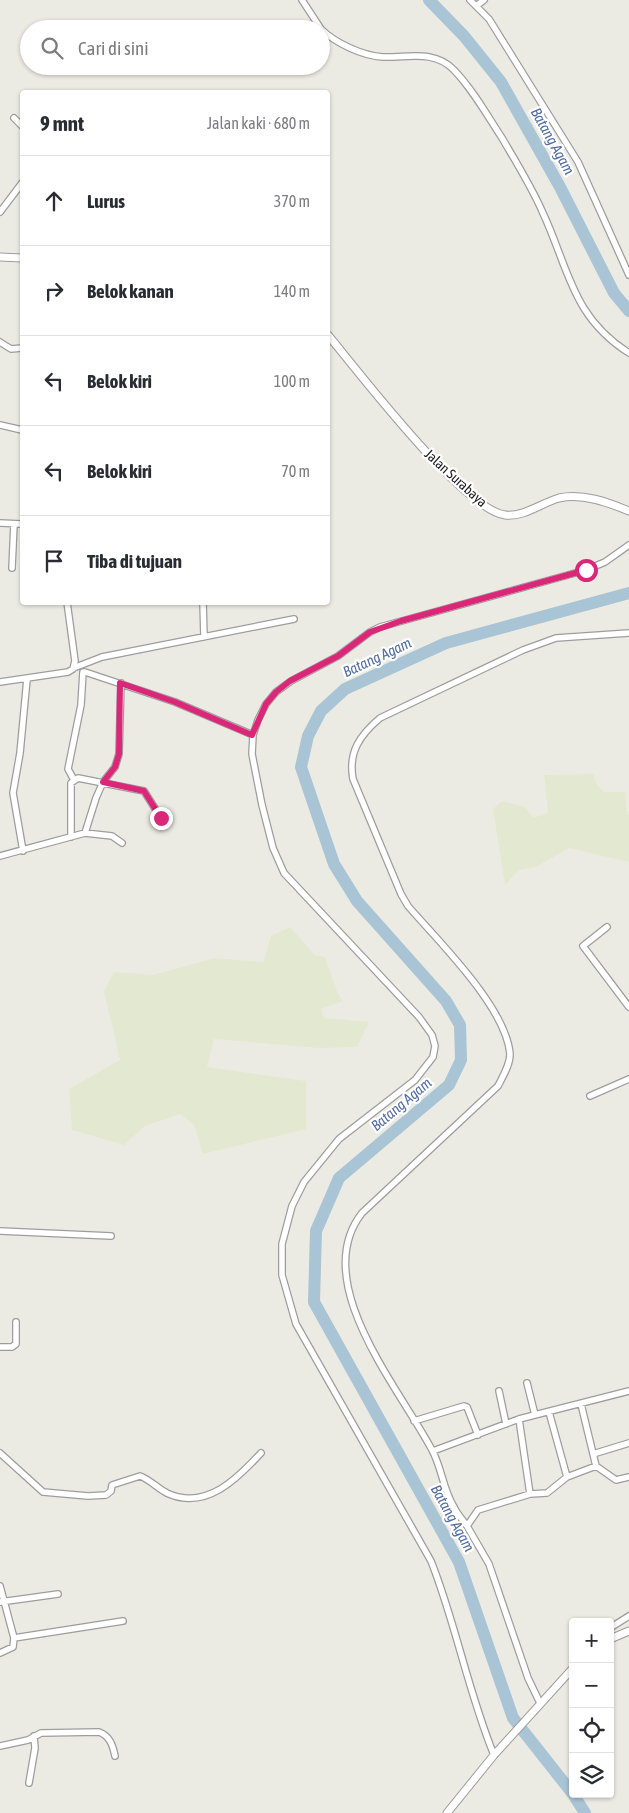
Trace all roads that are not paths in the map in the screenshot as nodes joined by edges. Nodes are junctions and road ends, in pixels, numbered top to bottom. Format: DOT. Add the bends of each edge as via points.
graph roads {
  1 [pos="302,0"];
  2 [pos="470,0"];
  3 [pos="484,0"];
  4 [pos="476,6"];
  5 [pos="315,20"];
  6 [pos="330,36"];
  7 [pos="14,118"];
  8 [pos="20,124"];
  9 [pos="20,186"];
  10 [pos="0,212"];
  11 [pos="0,256"];
  12 [pos="20,258"];
  13 [pos="629,275"];
  14 [pos="330,338"];
  15 [pos="0,342"];
  16 [pos="20,348"];
  17 [pos="629,353"];
  18 [pos="0,425"];
  19 [pos="20,430"];
  20 [pos="629,511"];
  21 [pos="0,523"];
  22 [pos="14,524"];
  23 [pos="20,524"];
  24 [pos="629,545"];
  25 [pos="12,568"];
  26 [pos="67,605"];
  27 [pos="203,605"];
  28 [pos="294,619"];
  29 [pos="629,633"];
  30 [pos="204,637"];
  31 [pos="76,664"];
  32 [pos="85,672"];
  33 [pos="27,679"];
  34 [pos="0,682"];
  35 [pos="120,683"];
  36 [pos="252,735"];
  37 [pos="74,780"];
  38 [pos="103,782"];
  39 [pos="161,818"];
  40 [pos="85,833"];
  41 [pos="71,837"];
  42 [pos="122,843"];
  43 [pos="23,851"];
  44 [pos="0,856"];
  45 [pos="607,927"];
  46 [pos="629,1007"];
  47 [pos="629,1079"];
  48 [pos="590,1096"];
  49 [pos="0,1231"];
  50 [pos="110,1236"];
  51 [pos="16,1322"];
  52 [pos="0,1347"];
  53 [pos="526,1383"];
  54 [pos="499,1391"];
  55 [pos="629,1391"];
  56 [pos="581,1404"];
  57 [pos="549,1412"];
  58 [pos="535,1415"];
  59 [pos="519,1419"];
  60 [pos="414,1421"];
  61 [pos="506,1424"];
  62 [pos="478,1435"];
  63 [pos="629,1443"];
  64 [pos="433,1451"];
  65 [pos="0,1453"];
  66 [pos="261,1453"];
  67 [pos="593,1454"];
  68 [pos="596,1466"];
  69 [pos="629,1476"];
  70 [pos="567,1477"];
  71 [pos="530,1494"];
  72 [pos="467,1526"];
  73 [pos="0,1586"];
  74 [pos="58,1594"];
  75 [pos="2,1602"];
  76 [pos="629,1616"];
  77 [pos="124,1621"];
  78 [pos="614,1625"];
  79 [pos="629,1631"];
  80 [pos="614,1637"];
  81 [pos="14,1638"];
  82 [pos="0,1653"];
  83 [pos="569,1672"];
  84 [pos="537,1706"];
  85 [pos="34,1736"];
  86 [pos="0,1746"];
  87 [pos="494,1755"];
  88 [pos="115,1756"];
  89 [pos="29,1783"];
  90 [pos="447,1813"];
  1 -- 5 [label="street"];
  2 -- 4 [label="street"];
  3 -- 4 [label="street"];
  4 -- 13 [label="street" via="489,19 578,162"];
  6 -- 17 [label="street" via="376,56 419,54 436,58 454,69 480,102 525,177 581,304 602,334"];
  7 -- 8 [label="street"];
  9 -- 10 [label="street"];
  11 -- 12 [label="street"];
  14 -- 20 [label="street, Jalan Surabaya" via="421,447 470,494 493,511 517,515 559,498 578,497 596,499"];
  15 -- 16 [label="street" via="11,349"];
  18 -- 19 [label="street"];
  21 -- 22 [label="street"];
  22 -- 23 [label="street"];
  22 -- 25 [label="street"];
  24 -- 36 [label="street" via="605,562 586,570 370,632 338,656 276,692 266,704"];
  26 -- 31 [label="street"];
  27 -- 30 [label="street"];
  28 -- 30 [label="street"];
  29 -- 60 [label="street" via="556,638 522,650 380,718 366,729 355,746 350,765 353,779 401,894 487,1000 500,1024 510,1055 498,1086 352,1226 346,1249 345,1275 354,1308 389,1382"];
  30 -- 31 [label="street"];
  31 -- 32 [label="street"];
  31 -- 33 [label="street" via="68,672"];
  32 -- 35 [label="street"];
  32 -- 37 [label="street" via="68,769"];
  33 -- 34 [label="street"];
  33 -- 43 [label="street" via="13,793"];
  35 -- 36 [label="street"];
  35 -- 38 [label="street" via="119,754 115,767"];
  36 -- 87 [label="street" via="252,754 262,805 273,848 284,873 419,1017 432,1035 435,1046 433,1057 415,1080 339,1139 304,1182 292,1206 282,1244 282,1275 296,1324 431,1561"];
  37 -- 38 [label="street"];
  37 -- 41 [label="street"];
  38 -- 39 [label="street" via="144,791"];
  38 -- 40 [label="street"];
  40 -- 41 [label="street"];
  40 -- 42 [label="street" via="112,836"];
  41 -- 43 [label="street"];
  43 -- 44 [label="street"];
  45 -- 46 [label="street" via="583,946"];
  47 -- 48 [label="street"];
  49 -- 50 [label="street"];
  51 -- 52 [label="street" via="16,1344"];
  53 -- 58 [label="street"];
  54 -- 61 [label="street"];
  55 -- 56 [label="street"];
  56 -- 57 [label="street"];
  56 -- 67 [label="street"];
  57 -- 58 [label="street"];
  57 -- 70 [label="street"];
  58 -- 59 [label="street"];
  59 -- 61 [label="street"];
  59 -- 71 [label="street"];
  60 -- 62 [label="street" via="464,1406"];
  60 -- 64 [label="street"];
  61 -- 62 [label="street"];
  62 -- 64 [label="street"];
  63 -- 67 [label="street"];
  64 -- 72 [label="street" via="453,1506"];
  65 -- 66 [label="street" via="43,1492 71,1496 106,1495 112,1485 140,1476 168,1494 192,1498 229,1485"];
  67 -- 68 [label="street"];
  68 -- 69 [label="street" via="616,1480"];
  68 -- 70 [label="street"];
  70 -- 71 [label="street" via="547,1493"];
  71 -- 72 [label="street" via="478,1510"];
  72 -- 84 [label="street" via="489,1564"];
  73 -- 75 [label="street"];
  74 -- 75 [label="street"];
  75 -- 81 [label="street"];
  76 -- 78 [label="street"];
  77 -- 81 [label="street"];
  79 -- 80 [label="street"];
  81 -- 82 [label="street" via="13,1647"];
  83 -- 84 [label="street"];
  84 -- 87 [label="street"];
  85 -- 86 [label="street"];
  85 -- 88 [label="street" via="62,1731 99,1732 110,1741"];
  85 -- 89 [label="street"];
  87 -- 90 [label="street"];
}
